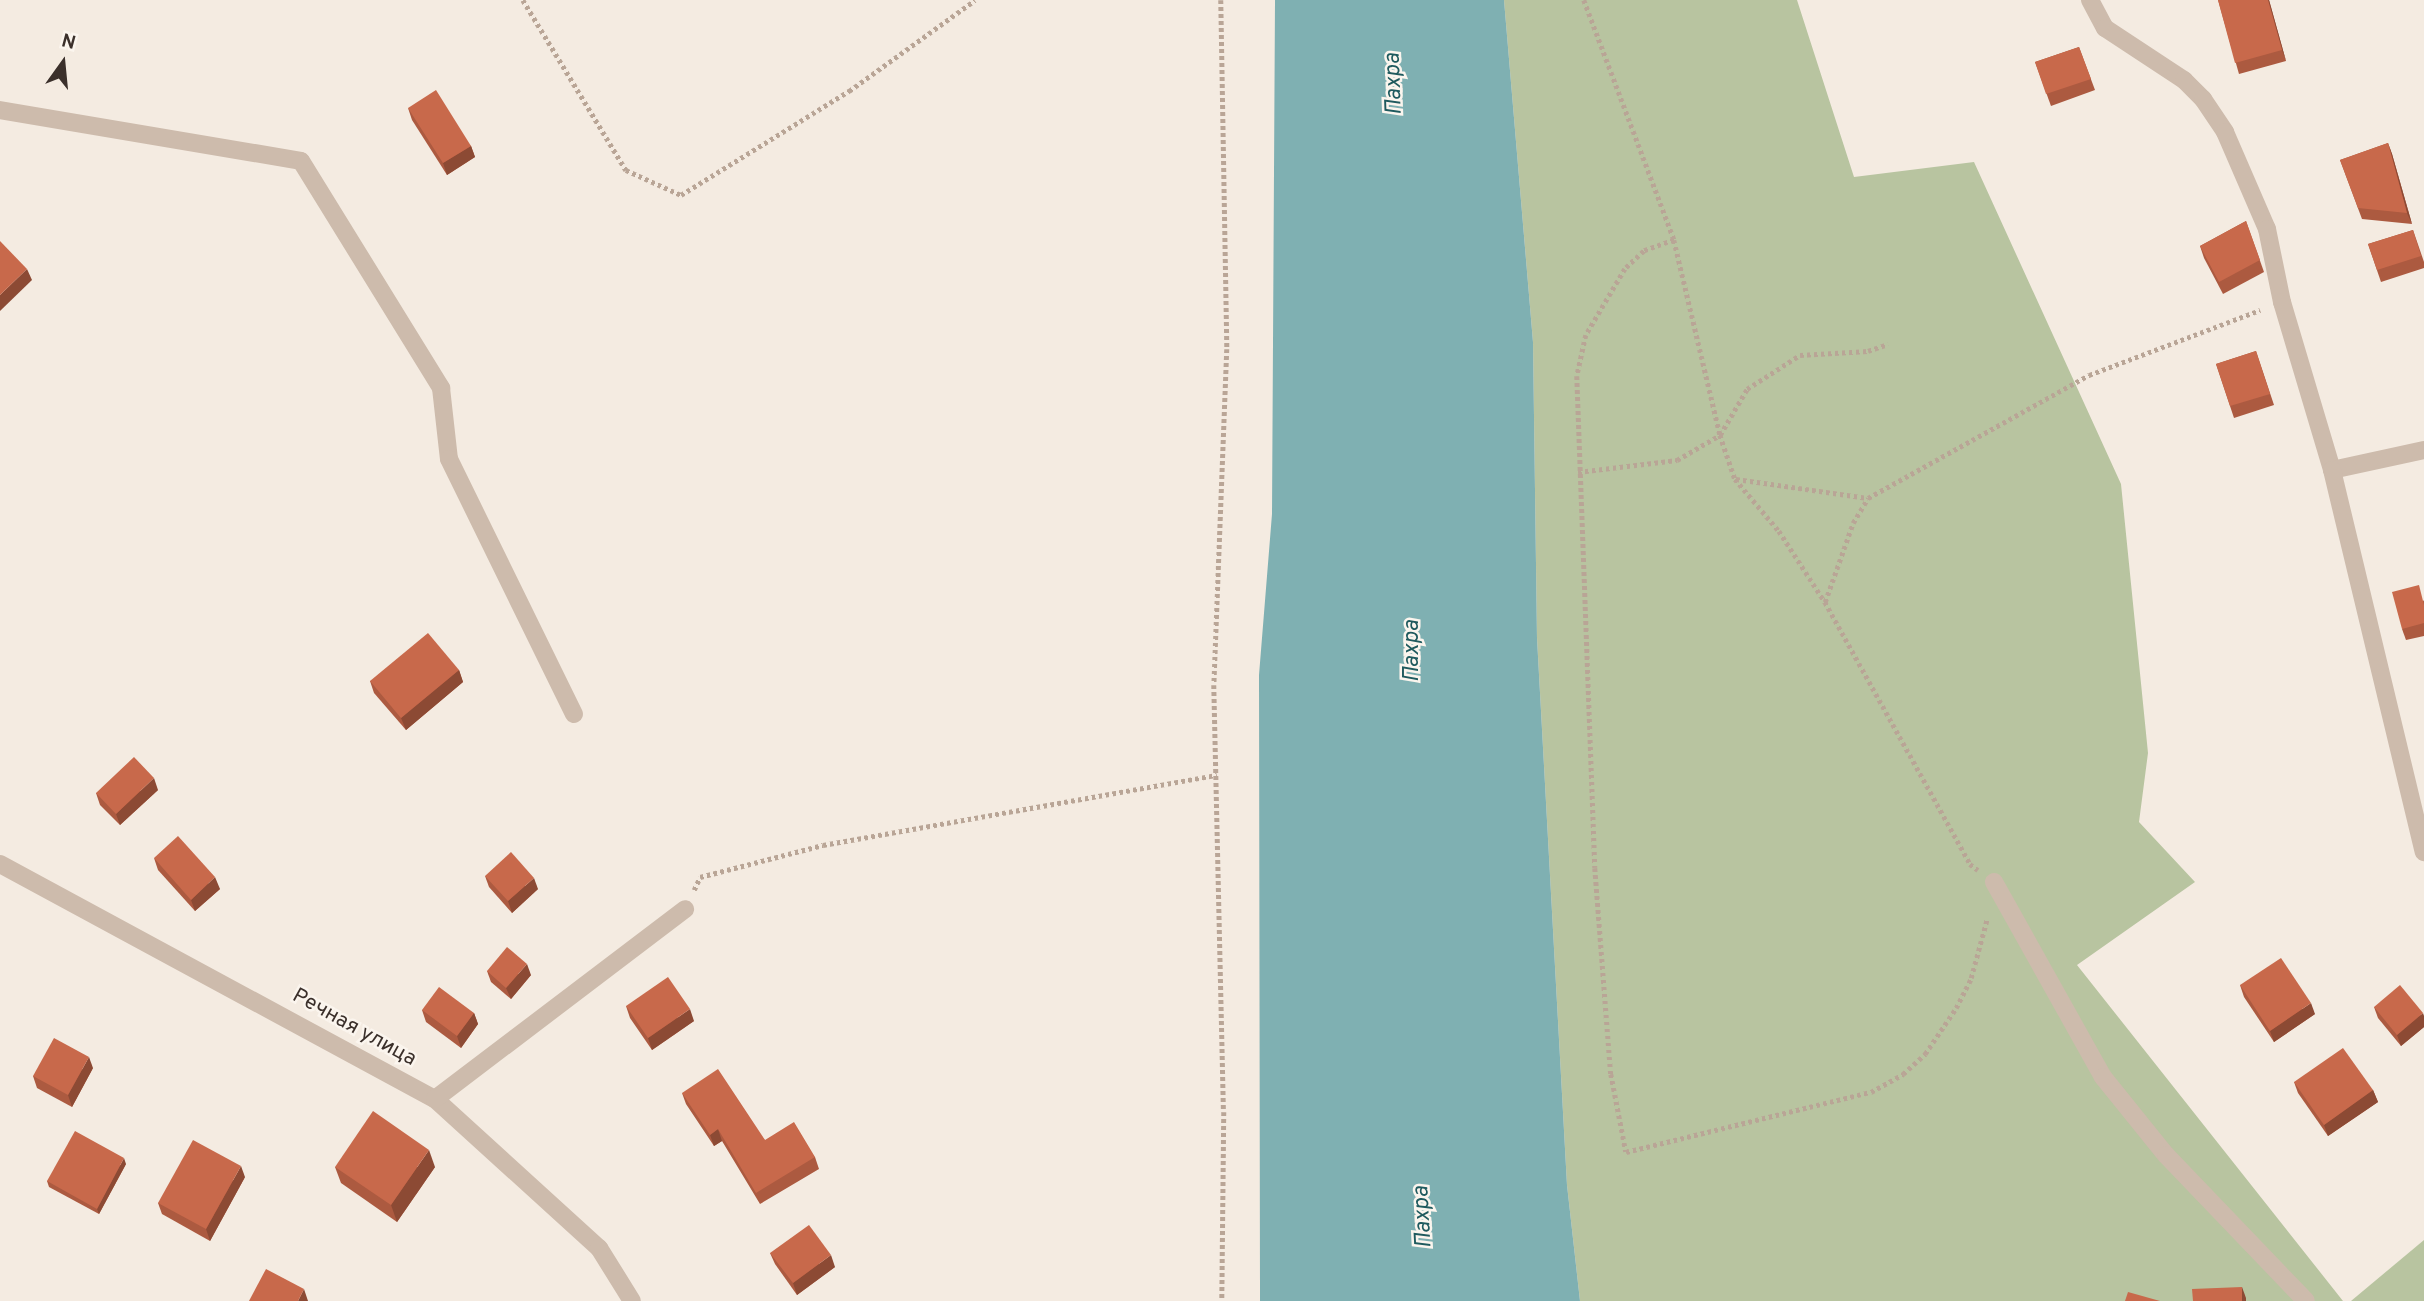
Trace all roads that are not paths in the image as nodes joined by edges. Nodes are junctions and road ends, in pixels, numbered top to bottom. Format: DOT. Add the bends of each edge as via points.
graph roads {
  1 [pos="2090,0"];
  2 [pos="0,110"];
  3 [pos="2424,450"];
  4 [pos="2332,470"];
  5 [pos="574,714"];
  6 [pos="2424,852"];
  7 [pos="0,864"];
  8 [pos="1994,882"];
  9 [pos="685,909"];
  10 [pos="435,1099"];
  11 [pos="632,1301"];
  12 [pos="2306,1301"];
  1 -- 4 [label="street" via="2105,28 2184,80 2225,132 2267,229 2282,302"];
  2 -- 5 [label="street" via="301,161 441,388 449,458"];
  3 -- 4 [label="street"];
  4 -- 6 [label="street"];
  7 -- 10 [label="street, Речная улица"];
  8 -- 12 [label="street" via="2103,1077 2166,1155"];
  9 -- 10 [label="street"];
  10 -- 11 [label="street, Речная улица" via="599,1248"];
}
